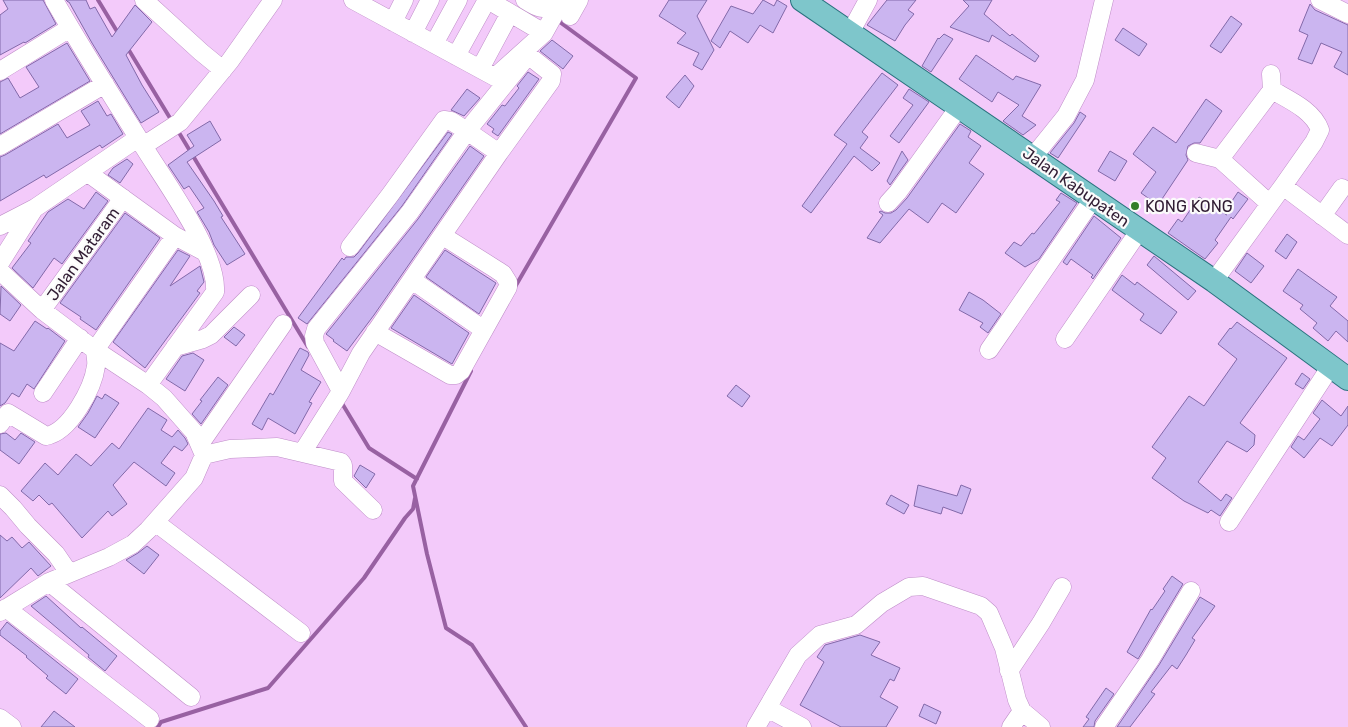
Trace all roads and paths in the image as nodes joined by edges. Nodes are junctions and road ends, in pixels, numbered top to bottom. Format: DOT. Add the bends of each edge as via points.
graph roads {
  1 [pos="54,0"];
  2 [pos="144,0"];
  3 [pos="273,0"];
  4 [pos="353,0"];
  5 [pos="404,0"];
  6 [pos="430,0"];
  7 [pos="458,0"];
  8 [pos="487,0"];
  9 [pos="525,0"];
  10 [pos="579,0"];
  11 [pos="802,0"];
  12 [pos="868,0"];
  13 [pos="1104,0"];
  14 [pos="1320,0"];
  15 [pos="372,5"];
  16 [pos="562,7"];
  17 [pos="510,13"];
  18 [pos="1348,14"];
  19 [pos="393,22"];
  20 [pos="70,28"];
  21 [pos="850,32"];
  22 [pos="413,33"];
  23 [pos="544,33"];
  24 [pos="434,44"];
  25 [pos="456,56"];
  26 [pos="480,69"];
  27 [pos="222,70"];
  28 [pos="0,71"];
  29 [pos="105,84"];
  30 [pos="959,107"];
  31 [pos="466,131"];
  32 [pos="141,142"];
  33 [pos="0,146"];
  34 [pos="499,153"];
  35 [pos="1196,153"];
  36 [pos="1033,157"];
  37 [pos="1220,159"];
  38 [pos="88,173"];
  39 [pos="1283,186"];
  40 [pos="1342,188"];
  41 [pos="123,198"];
  42 [pos="1093,199"];
  43 [pos="888,203"];
  44 [pos="1270,204"];
  45 [pos="35,208"];
  46 [pos="1322,216"];
  47 [pos="0,226"];
  48 [pos="1138,231"];
  49 [pos="1348,234"];
  50 [pos="175,236"];
  51 [pos="442,236"];
  52 [pos="350,247"];
  53 [pos="205,252"];
  54 [pos="0,264"];
  55 [pos="0,271"];
  56 [pos="412,280"];
  57 [pos="1214,282"];
  58 [pos="250,295"];
  59 [pos="42,310"];
  60 [pos="283,324"];
  61 [pos="484,330"];
  62 [pos="375,332"];
  63 [pos="80,338"];
  64 [pos="1065,339"];
  65 [pos="175,348"];
  66 [pos="95,350"];
  67 [pos="989,350"];
  68 [pos="1339,372"];
  69 [pos="148,385"];
  70 [pos="42,393"];
  71 [pos="337,398"];
  72 [pos="0,424"];
  73 [pos="202,450"];
  74 [pos="302,452"];
  75 [pos="0,495"];
  76 [pos="373,510"];
  77 [pos="155,522"];
  78 [pos="1229,522"];
  79 [pos="69,573"];
  80 [pos="49,582"];
  81 [pos="1062,587"];
  82 [pos="1191,591"];
  83 [pos="3,610"];
  84 [pos="301,633"];
  85 [pos="1009,671"];
  86 [pos="191,697"];
  87 [pos="767,708"];
  88 [pos="1022,710"];
  89 [pos="0,718"];
  90 [pos="150,719"];
  91 [pos="12,727"];
  92 [pos="756,727"];
  93 [pos="802,727"];
  94 [pos="1011,727"];
  95 [pos="1041,727"];
  96 [pos="1104,727"];
  1 -- 20 [label="street"];
  2 -- 27 [label="street"];
  3 -- 27 [label="street"];
  4 -- 15 [label="street"];
  5 -- 19 [label="street"];
  6 -- 22 [label="street"];
  7 -- 24 [label="street"];
  8 -- 17 [label="street"];
  8 -- 25 [label="street"];
  9 -- 16 [label="street" via="536,8"];
  10 -- 16 [label="street"];
  11 -- 21 [label="main road, Jalan Kabupaten"];
  12 -- 21 [label="street"];
  13 -- 36 [label="street" via="1085,80 1066,116"];
  14 -- 18 [label="street"];
  15 -- 19 [label="street"];
  16 -- 23 [label="street"];
  17 -- 23 [label="street"];
  17 -- 26 [label="street"];
  19 -- 22 [label="street"];
  20 -- 28 [label="street"];
  20 -- 29 [label="street"];
  21 -- 30 [label="main road, Jalan Kabupaten"];
  22 -- 24 [label="street"];
  23 -- 26 [label="street" via="495,77"];
  24 -- 25 [label="street"];
  25 -- 26 [label="street"];
  27 -- 32 [label="street" via="176,124"];
  29 -- 32 [label="street"];
  29 -- 33 [label="street"];
  30 -- 36 [label="main road, Jalan Kabupaten"];
  30 -- 43 [label="street"];
  31 -- 34 [label="street"];
  31 -- 34 [label="street" via="525,59 533,59 552,74 551,81"];
  31 -- 52 [label="street" via="444,120"];
  31 -- 71 [label="street" via="410,212 316,329 315,343"];
  32 -- 38 [label="street"];
  32 -- 53 [label="street" via="194,227"];
  34 -- 51 [label="street"];
  35 -- 37 [label="street"];
  36 -- 42 [label="main road, Jalan Kabupaten"];
  37 -- 39 [label="street" via="1272,82 1308,113 1320,130"];
  37 -- 44 [label="street"];
  38 -- 41 [label="street"];
  38 -- 45 [label="street"];
  39 -- 44 [label="street"];
  39 -- 46 [label="street"];
  40 -- 46 [label="street"];
  41 -- 50 [label="street"];
  41 -- 59 [label="street, Jalan Mataram"];
  42 -- 48 [label="main road, Jalan Kabupaten"];
  42 -- 67 [label="street"];
  44 -- 57 [label="street"];
  45 -- 47 [label="street"];
  45 -- 54 [label="street"];
  46 -- 49 [label="street"];
  48 -- 57 [label="main road, Jalan Kabupaten"];
  48 -- 64 [label="street"];
  50 -- 53 [label="street"];
  50 -- 66 [label="street"];
  51 -- 56 [label="street"];
  51 -- 61 [label="street" via="503,274 508,282"];
  53 -- 65 [label="street" via="216,282 215,292"];
  55 -- 59 [label="street"];
  56 -- 61 [label="street"];
  56 -- 62 [label="street"];
  57 -- 68 [label="main road, Jalan Kabupaten"];
  58 -- 65 [label="street" via="211,336"];
  59 -- 63 [label="street"];
  60 -- 73 [label="street"];
  61 -- 62 [label="street" via="456,375 450,375"];
  62 -- 71 [label="street"];
  63 -- 66 [label="street"];
  63 -- 70 [label="street"];
  65 -- 69 [label="street"];
  66 -- 69 [label="street"];
  66 -- 72 [label="street" via="97,365 94,374 71,421 51,436 8,413"];
  68 -- 78 [label="street"];
  69 -- 73 [label="street" via="194,432"];
  71 -- 74 [label="street"];
  73 -- 74 [label="street" via="268,447"];
  73 -- 77 [label="street" via="194,478"];
  74 -- 76 [label="street" via="342,463 343,481"];
  75 -- 79 [label="street" via="56,554"];
  77 -- 79 [label="street" via="127,547"];
  77 -- 84 [label="street"];
  79 -- 80 [label="street"];
  80 -- 83 [label="street"];
  80 -- 86 [label="street"];
  81 -- 85 [label="street"];
  82 -- 96 [label="street" via="1150,660"];
  83 -- 90 [label="street"];
  85 -- 87 [label="street" via="1004,648 989,613 981,606 923,586 909,587 856,625 820,635 798,655"];
  85 -- 88 [label="street"];
  87 -- 92 [label="street"];
  87 -- 93 [label="street"];
  88 -- 94 [label="street"];
  88 -- 95 [label="street"];
  89 -- 91 [label="street"];
}
